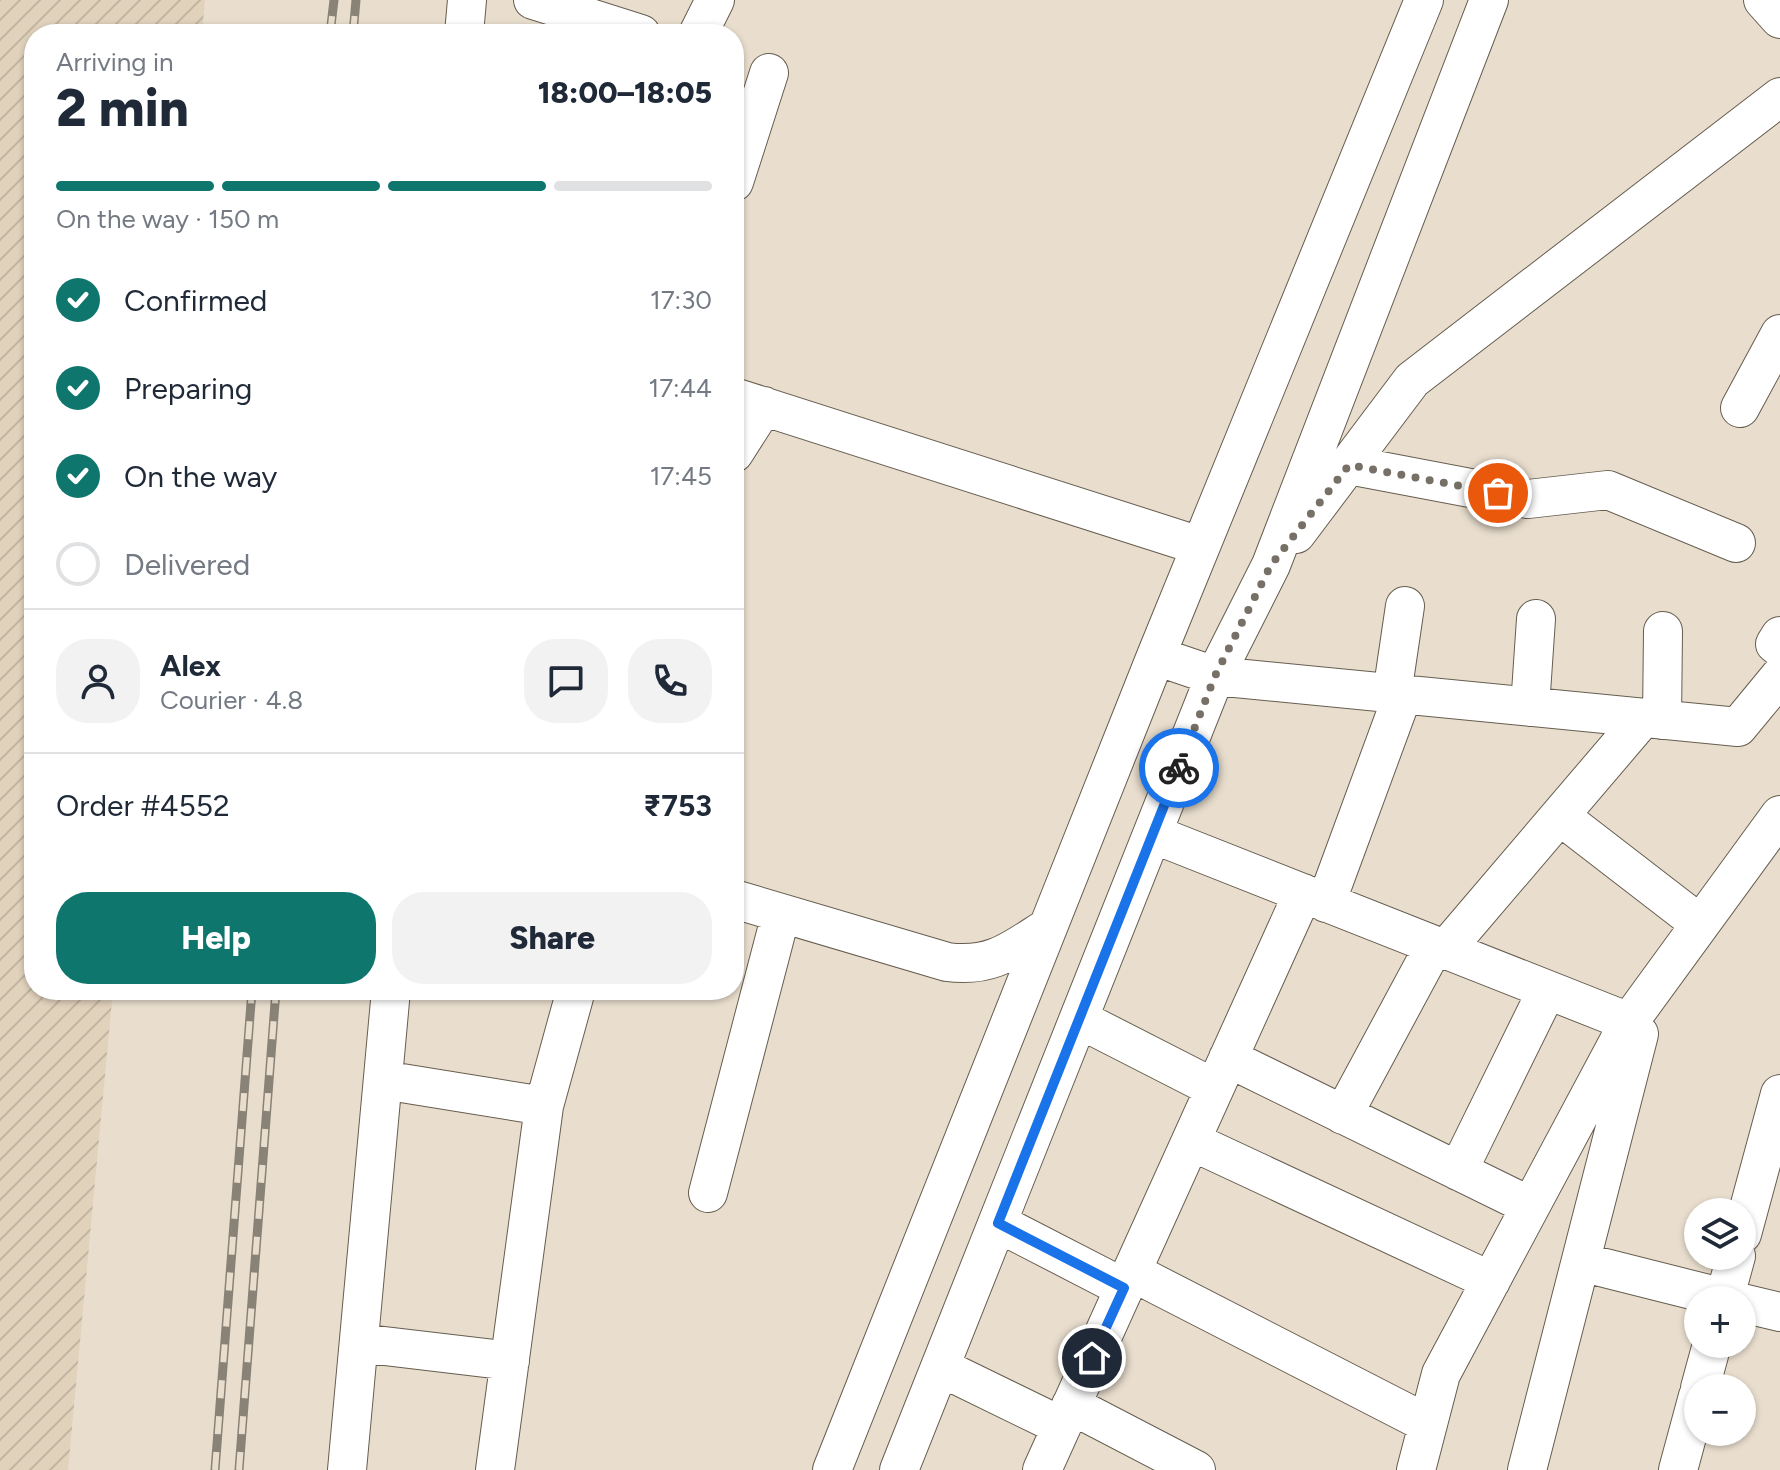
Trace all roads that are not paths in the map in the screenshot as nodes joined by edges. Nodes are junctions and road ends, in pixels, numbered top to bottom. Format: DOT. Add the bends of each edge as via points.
graph roads {
  1 [pos="467,0"];
  2 [pos="533,0"];
  3 [pos="715,0"];
  4 [pos="1424,0"];
  5 [pos="1489,0"];
  6 [pos="1763,0"];
  7 [pos="1780,19"];
  8 [pos="465,24"];
  9 [pos="609,24"];
  10 [pos="703,24"];
  11 [pos="769,73"];
  12 [pos="1780,97"];
  13 [pos="744,151"];
  14 [pos="1780,334"];
  15 [pos="749,402"];
  16 [pos="1740,408"];
  17 [pos="1349,465"];
  18 [pos="1736,543"];
  19 [pos="1200,546"];
  20 [pos="1271,565"];
  21 [pos="1405,606"];
  22 [pos="1536,619"];
  23 [pos="1663,631"];
  24 [pos="1780,636"];
  25 [pos="1780,648"];
  26 [pos="1156,656"];
  27 [pos="1215,676"];
  28 [pos="1780,676"];
  29 [pos="1397,694"];
  30 [pos="1530,707"];
  31 [pos="1652,720"];
  32 [pos="1780,815"];
  33 [pos="1560,816"];
  34 [pos="1153,834"];
  35 [pos="1314,898"];
  36 [pos="744,902"];
  37 [pos="781,914"];
  38 [pos="1700,924"];
  39 [pos="1048,927"];
  40 [pos="1440,948"];
  41 [pos="1547,990"];
  42 [pos="390,1000"];
  43 [pos="573,1000"];
  44 [pos="1640,1007"];
  45 [pos="1079,1019"];
  46 [pos="1221,1073"];
  47 [pos="383,1080"];
  48 [pos="1780,1094"];
  49 [pos="544,1106"];
  50 [pos="1343,1115"];
  51 [pos="1191,1141"];
  52 [pos="1458,1171"];
  53 [pos="708,1193"];
  54 [pos="1752,1198"];
  55 [pos="1530,1206"];
  56 [pos="998,1223"];
  57 [pos="1581,1262"];
  58 [pos="1128,1280"];
  59 [pos="1491,1281"];
  60 [pos="1684,1288"];
  61 [pos="1756,1306"];
  62 [pos="1780,1312"];
  63 [pos="359,1343"];
  64 [pos="510,1361"];
  65 [pos="940,1367"];
  66 [pos="1066,1416"];
  67 [pos="1428,1424"];
  68 [pos="1684,1446"];
  69 [pos="347,1470"];
  70 [pos="495,1470"];
  71 [pos="832,1470"];
  72 [pos="899,1470"];
  73 [pos="1042,1470"];
  74 [pos="1196,1470"];
  75 [pos="1416,1470"];
  76 [pos="1527,1470"];
  77 [pos="1678,1470"];
  1 -- 8 [label="street"];
  2 -- 9 [label="street"];
  3 -- 10 [label="street"];
  4 -- 19 [label="street"];
  5 -- 20 [label="street"];
  6 -- 7 [label="street"];
  11 -- 13 [label="street"];
  12 -- 17 [label="street" via="1412,380"];
  14 -- 16 [label="street"];
  15 -- 19 [label="street"];
  17 -- 18 [label="street" via="1528,499 1608,490"];
  17 -- 20 [label="street"];
  19 -- 26 [label="street"];
  20 -- 27 [label="street"];
  21 -- 29 [label="street"];
  22 -- 30 [label="street"];
  23 -- 31 [label="street"];
  24 -- 25 [label="street" via="1775,644"];
  26 -- 27 [label="street"];
  26 -- 39 [label="street"];
  27 -- 29 [label="street"];
  27 -- 34 [label="street"];
  28 -- 31 [label="street" via="1738,727"];
  29 -- 30 [label="street"];
  29 -- 35 [label="street"];
  30 -- 31 [label="street"];
  31 -- 33 [label="street"];
  32 -- 38 [label="street"];
  33 -- 38 [label="street"];
  33 -- 40 [label="street"];
  34 -- 35 [label="street"];
  34 -- 45 [label="street"];
  35 -- 40 [label="street"];
  35 -- 46 [label="street"];
  36 -- 37 [label="street"];
  37 -- 39 [label="street" via="970,966 1001,957"];
  37 -- 53 [label="street"];
  38 -- 44 [label="street"];
  39 -- 71 [label="street"];
  40 -- 41 [label="street"];
  40 -- 50 [label="street"];
  41 -- 44 [label="street"];
  41 -- 52 [label="street"];
  42 -- 47 [label="street"];
  43 -- 49 [label="street"];
  44 -- 55 [label="street"];
  44 -- 57 [label="street"];
  45 -- 46 [label="street"];
  45 -- 56 [label="street"];
  46 -- 50 [label="street"];
  46 -- 51 [label="street"];
  47 -- 49 [label="street"];
  47 -- 63 [label="street"];
  48 -- 54 [label="street"];
  49 -- 64 [label="street"];
  50 -- 52 [label="street"];
  51 -- 58 [label="street"];
  51 -- 59 [label="street"];
  52 -- 55 [label="street"];
  55 -- 59 [label="street"];
  56 -- 58 [label="street"];
  56 -- 65 [label="street"];
  57 -- 60 [label="street"];
  57 -- 76 [label="street"];
  58 -- 66 [label="street"];
  58 -- 67 [label="street"];
  59 -- 67 [label="street" via="1441,1374"];
  61 -- 62 [label="street"];
  63 -- 64 [label="street"];
  63 -- 69 [label="street"];
  64 -- 70 [label="street"];
  65 -- 66 [label="street"];
  65 -- 72 [label="street"];
  66 -- 73 [label="street"];
  66 -- 74 [label="street"];
  67 -- 75 [label="street"];
  68 -- 77 [label="street"];
}
